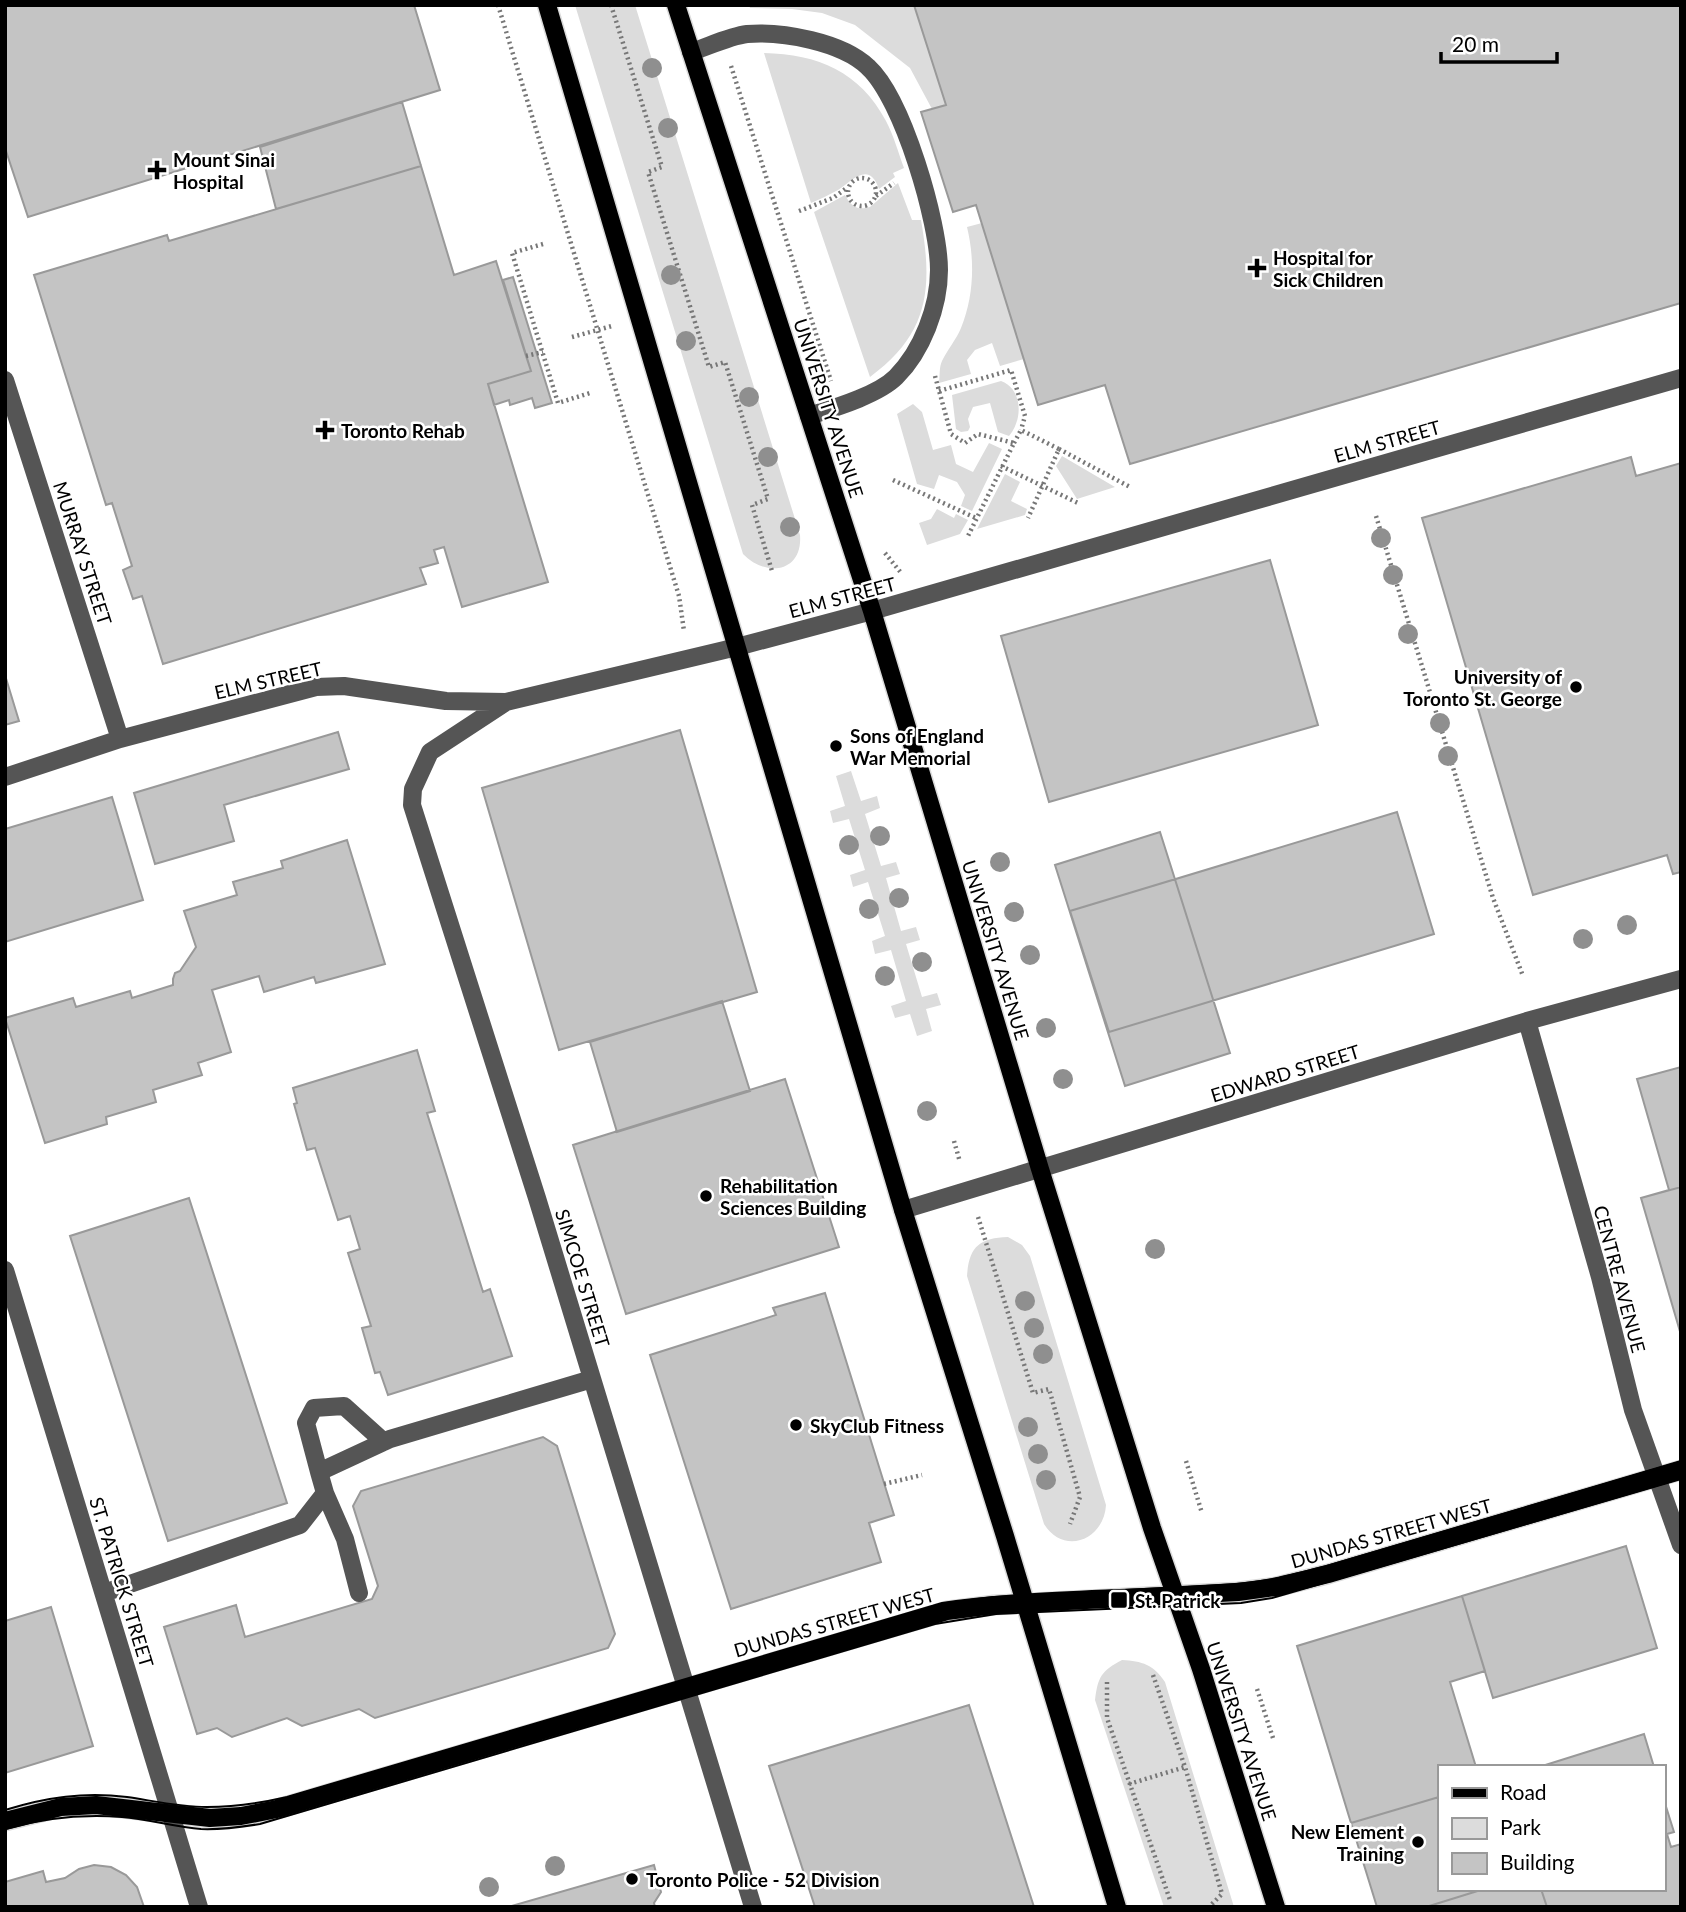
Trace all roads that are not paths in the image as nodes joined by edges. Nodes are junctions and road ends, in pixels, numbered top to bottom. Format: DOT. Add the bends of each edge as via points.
graph roads {
  1 [pos="547,5"];
  2 [pos="676,5"];
  3 [pos="691,52"];
  4 [pos="1681,378"];
  5 [pos="5,380"];
  6 [pos="809,416"];
  7 [pos="872,611"];
  8 [pos="737,647"];
  9 [pos="506,702"];
  10 [pos="120,739"];
  11 [pos="5,777"];
  12 [pos="1681,979"];
  13 [pos="1527,1021"];
  14 [pos="1040,1169"];
  15 [pos="903,1210"];
  16 [pos="5,1270"];
  17 [pos="592,1378"];
  18 [pos="384,1442"];
  19 [pos="1681,1470"];
  20 [pos="319,1472"];
  21 [pos="1657,1477"];
  22 [pos="325,1493"];
  23 [pos="1681,1545"];
  24 [pos="104,1593"];
  25 [pos="359,1593"];
  26 [pos="1177,1596"];
  27 [pos="1026,1605"];
  28 [pos="687,1688"];
  29 [pos="171,1813"];
  30 [pos="5,1821"];
  31 [pos="199,1907"];
  32 [pos="753,1907"];
  33 [pos="1117,1907"];
  34 [pos="1276,1907"];
  1 -- 8 [label="main road"];
  2 -- 3 [label="main road, UNIVERSITY AVENUE"];
  3 -- 6 [label="main road, UNIVERSITY AVENUE"];
  3 -- 6 [label="street" via="745,34 813,41 841,51 867,66 892,98 917,165 939,271 932,316 917,350 895,379 863,397"];
  4 -- 7 [label="street, ELM STREET"];
  5 -- 10 [label="street, MURRAY STREET"];
  6 -- 7 [label="main road, UNIVERSITY AVENUE"];
  7 -- 8 [label="street, ELM STREET"];
  7 -- 14 [label="main road, UNIVERSITY AVENUE"];
  8 -- 9 [label="street, ELM STREET"];
  8 -- 15 [label="main road"];
  9 -- 10 [label="street, ELM STREET" via="446,701 344,685 316,687"];
  9 -- 17 [label="street, SIMCOE STREET" via="430,752 413,789 412,805"];
  10 -- 11 [label="street, ELM STREET"];
  12 -- 13 [label="street, EDWARD STREET"];
  13 -- 14 [label="street, EDWARD STREET"];
  13 -- 21 [label="street, CENTRE AVENUE" via="1633,1410"];
  14 -- 15 [label="street, EDWARD STREET"];
  14 -- 26 [label="main road, UNIVERSITY AVENUE"];
  15 -- 27 [label="main road"];
  16 -- 24 [label="street, ST. PATRICK STREET"];
  17 -- 18 [label="street"];
  17 -- 28 [label="street, SIMCOE STREET"];
  18 -- 20 [label="street"];
  18 -- 20 [label="street" via="344,1406 314,1408 306,1423"];
  19 -- 21 [label="main road, DUNDAS STREET WEST"];
  20 -- 22 [label="street"];
  21 -- 23 [label="street, CENTRE AVENUE"];
  21 -- 26 [label="main road, DUNDAS STREET WEST" via="1276,1587"];
  22 -- 24 [label="street" via="300,1525"];
  22 -- 25 [label="street" via="345,1539"];
  24 -- 29 [label="street, ST. PATRICK STREET"];
  26 -- 27 [label="main road, DUNDAS STREET WEST"];
  26 -- 34 [label="main road, UNIVERSITY AVENUE"];
  27 -- 28 [label="main road, DUNDAS STREET WEST" via="947,1611"];
  27 -- 33 [label="main road"];
  28 -- 29 [label="main road, DUNDAS STREET WEST" via="277,1809 210,1818"];
  28 -- 32 [label="street, SIMCOE STREET"];
  29 -- 30 [label="main road, DUNDAS STREET WEST" via="96,1805 61,1807"];
  29 -- 31 [label="street, ST. PATRICK STREET"];
}
